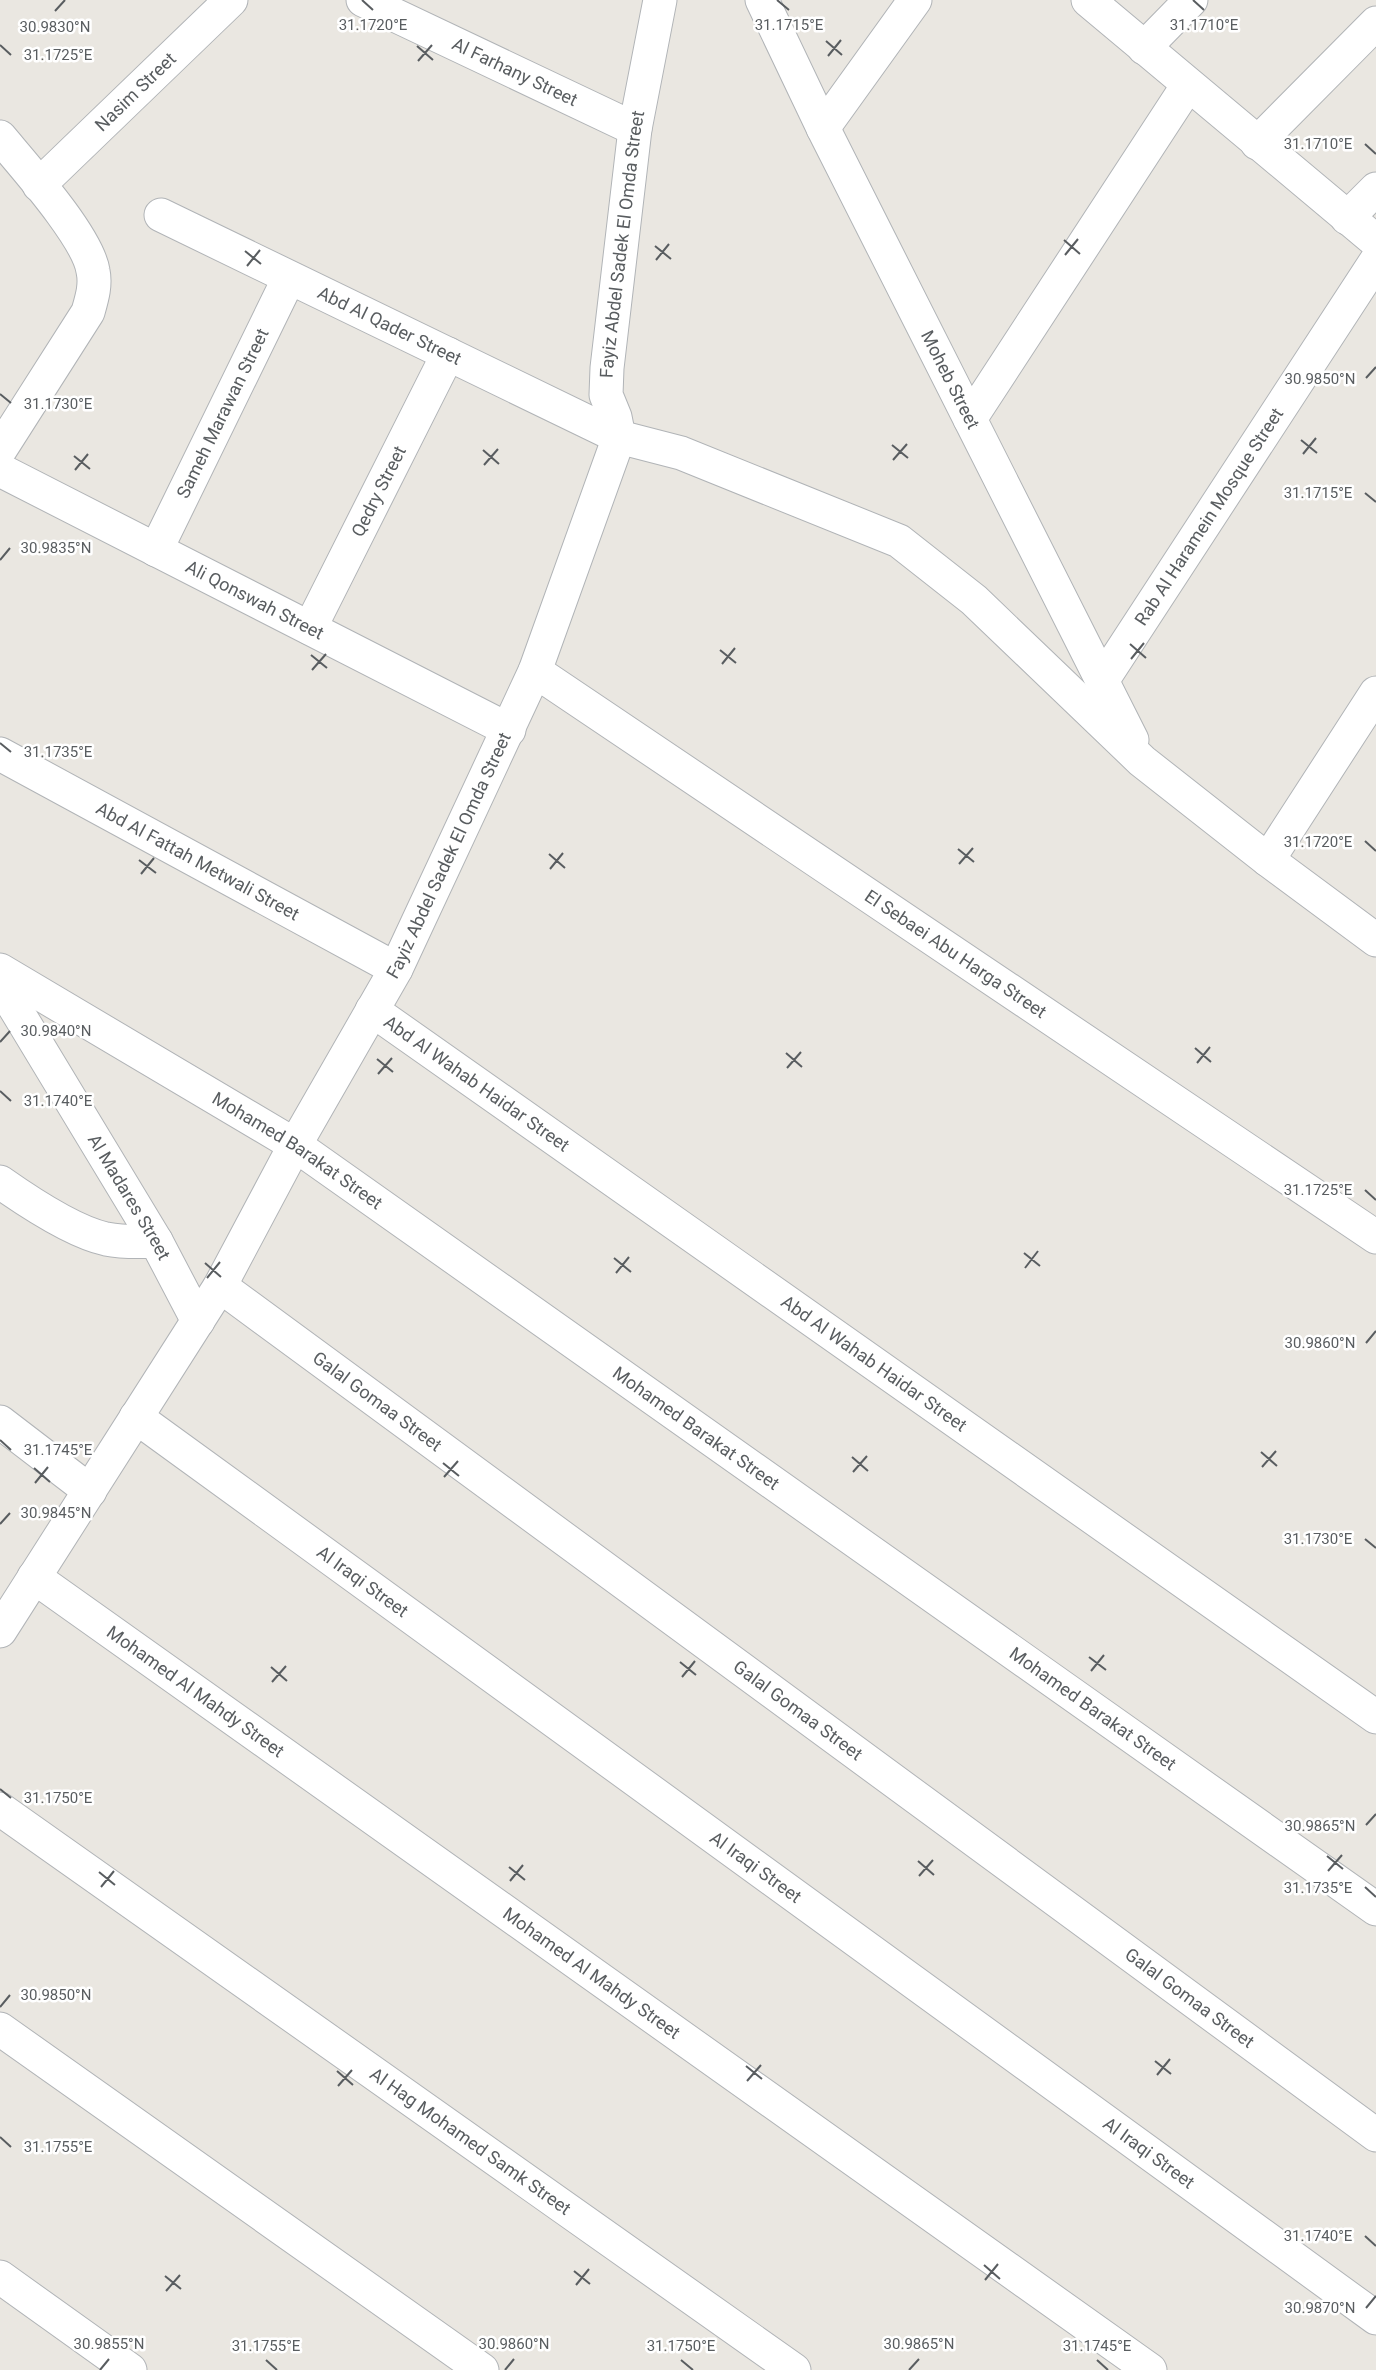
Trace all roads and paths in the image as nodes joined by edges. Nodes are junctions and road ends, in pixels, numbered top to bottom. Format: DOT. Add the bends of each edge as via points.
graph roads {
  1 [pos="231,0"];
  2 [pos="363,0"];
  3 [pos="660,0"];
  4 [pos="762,0"];
  5 [pos="915,0"];
  6 [pos="1088,0"];
  7 [pos="1191,0"];
  8 [pos="1376,23"];
  9 [pos="1144,48"];
  10 [pos="1188,85"];
  11 [pos="823,128"];
  12 [pos="634,129"];
  13 [pos="0,137"];
  14 [pos="1257,143"];
  15 [pos="39,185"];
  16 [pos="1376,189"];
  17 [pos="161,215"];
  18 [pos="1347,218"];
  19 [pos="1376,241"];
  20 [pos="1376,261"];
  21 [pos="289,278"];
  22 [pos="448,354"];
  23 [pos="970,419"];
  24 [pos="619,437"];
  25 [pos="0,450"];
  26 [pos="0,470"];
  27 [pos="156,550"];
  28 [pos="310,628"];
  29 [pos="535,671"];
  30 [pos="1102,681"];
  31 [pos="1376,693"];
  32 [pos="509,730"];
  33 [pos="0,754"];
  34 [pos="1142,761"];
  35 [pos="1268,860"];
  36 [pos="1376,940"];
  37 [pos="396,969"];
  38 [pos="0,970"];
  39 [pos="0,983"];
  40 [pos="372,1010"];
  41 [pos="295,1145"];
  42 [pos="0,1182"];
  43 [pos="1376,1237"];
  44 [pos="156,1241"];
  45 [pos="220,1286"];
  46 [pos="198,1321"];
  47 [pos="136,1417"];
  48 [pos="0,1422"];
  49 [pos="90,1491"];
  50 [pos="34,1577"];
  51 [pos="0,1631"];
  52 [pos="1376,1717"];
  53 [pos="0,1809"];
  54 [pos="1376,1909"];
  55 [pos="0,2029"];
  56 [pos="1376,2135"];
  57 [pos="0,2277"];
  58 [pos="1376,2318"];
  59 [pos="130,2370"];
  60 [pos="482,2370"];
  61 [pos="794,2370"];
  62 [pos="1150,2370"];
  1 -- 15 [label="street, Nasim Street"];
  2 -- 12 [label="street, Al Farhany Street"];
  3 -- 12 [label="street, Fayiz Abdel Sadek El Omda Street"];
  4 -- 11 [label="street, Moheb Street"];
  5 -- 11 [label="street"];
  6 -- 9 [label="street"];
  7 -- 9 [label="street"];
  8 -- 14 [label="street"];
  9 -- 10 [label="street"];
  10 -- 14 [label="street"];
  10 -- 23 [label="street"];
  11 -- 23 [label="street, Moheb Street"];
  12 -- 24 [label="street, Fayiz Abdel Sadek El Omda Street" via="607,368 606,395"];
  13 -- 15 [label="street"];
  14 -- 18 [label="street"];
  15 -- 25 [label="street" via="87,249 94,291 88,312"];
  16 -- 18 [label="street"];
  17 -- 21 [label="street, Abd Al Qader Street"];
  18 -- 19 [label="street"];
  20 -- 30 [label="street, Rab Al Haramein Mosque Street"];
  21 -- 22 [label="street, Abd Al Qader Street"];
  21 -- 27 [label="street, Sameh Marawan Street"];
  22 -- 24 [label="street, Abd Al Qader Street"];
  22 -- 28 [label="street, Qedry Street"];
  23 -- 30 [label="street, Moheb Street"];
  24 -- 29 [label="street, Fayiz Abdel Sadek El Omda Street"];
  24 -- 34 [label="street, Abd Al Qader Street" via="681,453 899,541 974,600"];
  26 -- 27 [label="street, Ali Qonswah Street"];
  27 -- 28 [label="street, Ali Qonswah Street"];
  28 -- 32 [label="street, Ali Qonswah Street"];
  29 -- 32 [label="street, Fayiz Abdel Sadek El Omda Street"];
  29 -- 43 [label="street, El Sebaei Abu Harga Street"];
  30 -- 34 [label="street, Moheb Street"];
  31 -- 35 [label="street"];
  32 -- 37 [label="street, Fayiz Abdel Sadek El Omda Street"];
  33 -- 37 [label="street, Abd Al Fattah Metwali Street"];
  34 -- 35 [label="street, Abd Al Qader Street"];
  35 -- 36 [label="street, Abd Al Qader Street"];
  37 -- 40 [label="street, Fayiz Abdel Sadek El Omda Street"];
  38 -- 41 [label="street, Mohamed Barakat Street"];
  39 -- 44 [label="street, Al Madares Street"];
  40 -- 41 [label="street, Fayiz Abdel Sadek El Omda Street"];
  40 -- 52 [label="street, Abd Al Wahab Haidar Street"];
  41 -- 45 [label="street, Fayiz Abdel Sadek El Omda Street"];
  41 -- 54 [label="street, Mohamed Barakat Street"];
  42 -- 44 [label="street" via="81,1231 105,1239"];
  44 -- 46 [label="street, Al Madares Street"];
  45 -- 46 [label="street, Fayiz Abdel Sadek El Omda Street"];
  45 -- 56 [label="street, Galal Gomaa Street"];
  46 -- 47 [label="street, Fayiz Abdel Sadek El Omda Street"];
  47 -- 49 [label="street, Fayiz Abdel Sadek El Omda Street"];
  47 -- 58 [label="street, Al Iraqi Street"];
  48 -- 49 [label="street"];
  49 -- 50 [label="street, Fayiz Abdel Sadek El Omda Street"];
  50 -- 51 [label="street, Fayiz Abdel Sadek El Omda Street"];
  50 -- 62 [label="street, Mohamed Al Mahdy Street"];
  53 -- 61 [label="street, Al Hag Mohamed Samk Street"];
  55 -- 60 [label="street"];
  57 -- 59 [label="street"];
}
